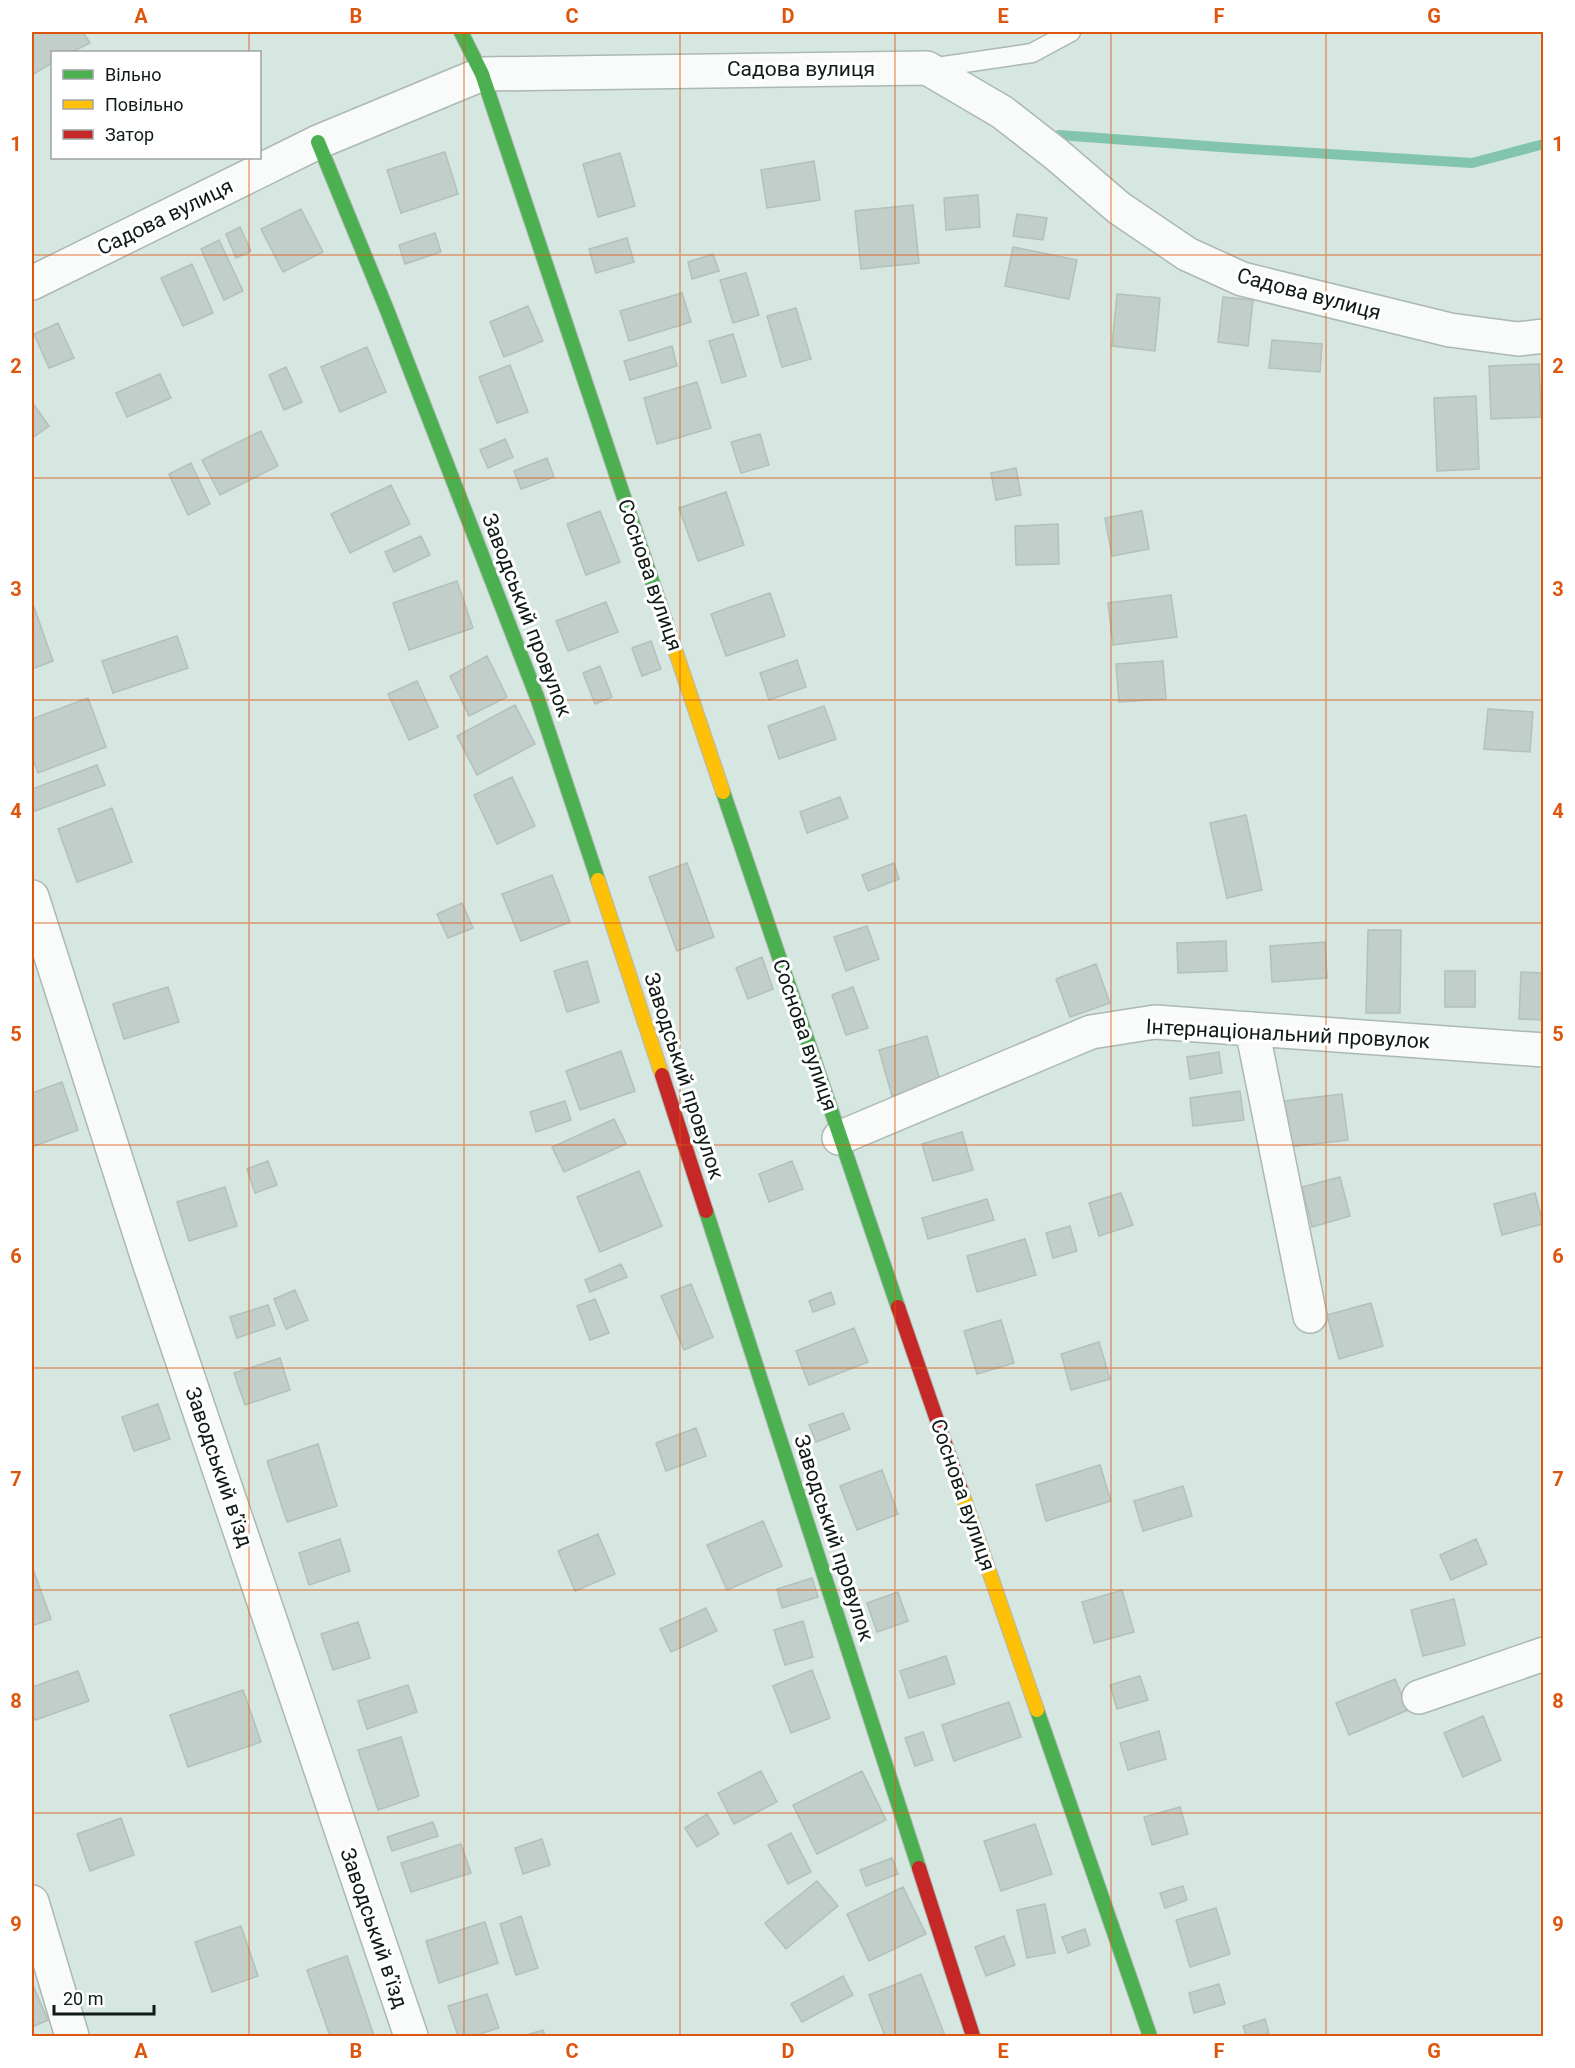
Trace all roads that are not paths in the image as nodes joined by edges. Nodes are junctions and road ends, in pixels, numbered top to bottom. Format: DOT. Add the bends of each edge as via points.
graph roads {
  1 [pos="461,32"];
  2 [pos="468,32"];
  3 [pos="1071,32"];
  4 [pos="927,68"];
  5 [pos="482,74"];
  6 [pos="318,141"];
  7 [pos="32,283"];
  8 [pos="1544,336"];
  9 [pos="32,897"];
  10 [pos="1252,1029"];
  11 [pos="1544,1050"];
  12 [pos="839,1138"];
  13 [pos="1310,1316"];
  14 [pos="1544,1654"];
  15 [pos="1419,1697"];
  16 [pos="32,1902"];
  17 [pos="72,2037"];
  18 [pos="411,2037"];
  19 [pos="973,2037"];
  20 [pos="1150,2037"];
  1 -- 5 [label="street"];
  2 -- 5 [label="street, Соснова вулиця"];
  3 -- 4 [label="lane" via="1032,53"];
  4 -- 5 [label="street, Садова вулиця"];
  4 -- 8 [label="street, Садова вулиця" via="1002,112 1119,208 1187,254 1242,279 1450,330 1518,339"];
  5 -- 6 [label="street, Садова вулиця"];
  5 -- 12 [label="street, Соснова вулиця"];
  6 -- 7 [label="street, Садова вулиця"];
  6 -- 19 [label="street, Заводський провулок" via="537,697"];
  9 -- 18 [label="street, Заводський в’їзд" via="148,1259"];
  10 -- 11 [label="street, Інтернаціональний провулок"];
  10 -- 12 [label="street, Інтернаціональний провулок" via="1155,1022 1091,1032"];
  10 -- 13 [label="street"];
  12 -- 20 [label="street, Соснова вулиця"];
  14 -- 15 [label="street"];
  16 -- 17 [label="street"];
}
